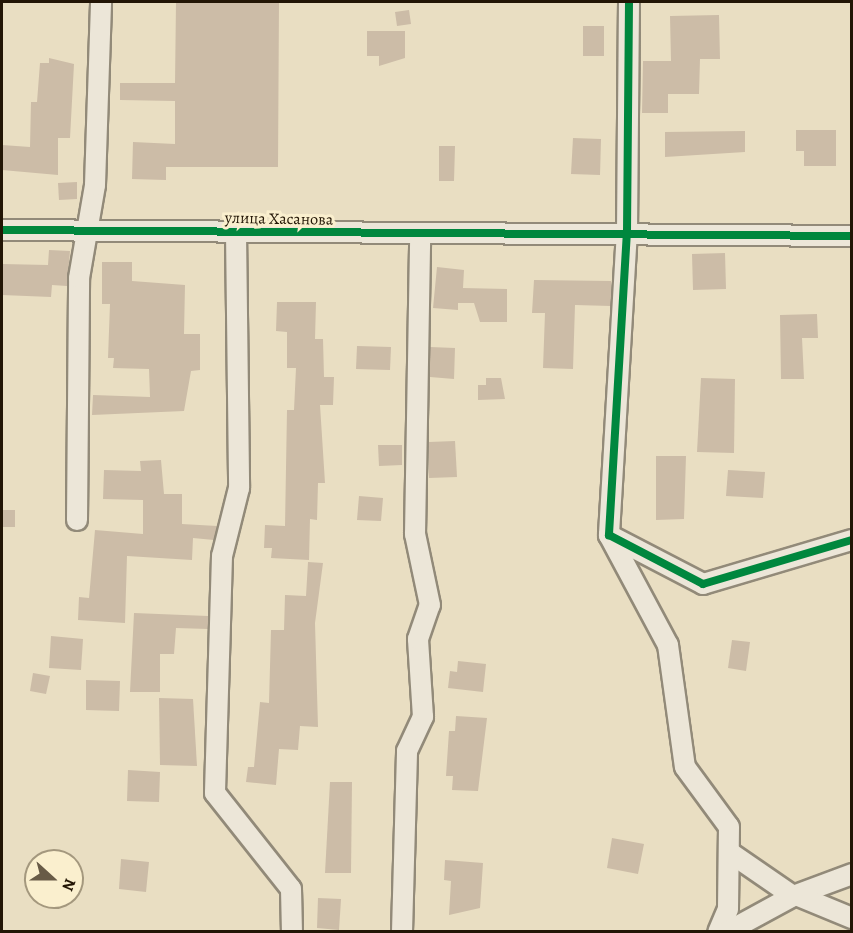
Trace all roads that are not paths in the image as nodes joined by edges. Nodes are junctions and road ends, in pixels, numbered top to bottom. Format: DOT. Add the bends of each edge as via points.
graph roads {
  1 [pos="101,2"];
  2 [pos="628,2"];
  3 [pos="2,230"];
  4 [pos="627,231"];
  5 [pos="88,232"];
  6 [pos="236,232"];
  7 [pos="420,236"];
  8 [pos="852,236"];
  9 [pos="77,520"];
  10 [pos="609,534"];
  11 [pos="852,540"];
  12 [pos="729,852"];
  13 [pos="852,874"];
  14 [pos="795,895"];
  15 [pos="852,918"];
  16 [pos="292,932"];
  17 [pos="402,932"];
  18 [pos="718,932"];
  19 [pos="727,932"];
  1 -- 5 [label="street"];
  2 -- 4 [label="street"];
  3 -- 5 [label="street, улица Хасанова"];
  4 -- 7 [label="street, улица Хасанова"];
  4 -- 8 [label="street, улица Хасанова"];
  4 -- 10 [label="street"];
  5 -- 6 [label="street, улица Хасанова"];
  5 -- 9 [label="street" via="79,278"];
  6 -- 7 [label="street, улица Хасанова"];
  6 -- 16 [label="street" via="239,488 222,556 215,793 291,889"];
  7 -- 17 [label="street" via="415,534 430,605 418,639 423,717 407,751"];
  10 -- 11 [label="street" via="703,584"];
  10 -- 12 [label="street" via="668,645 685,767 729,826"];
  12 -- 14 [label="street"];
  12 -- 18 [label="street" via="728,909"];
  13 -- 14 [label="street"];
  14 -- 15 [label="street"];
  14 -- 19 [label="street"];
}
